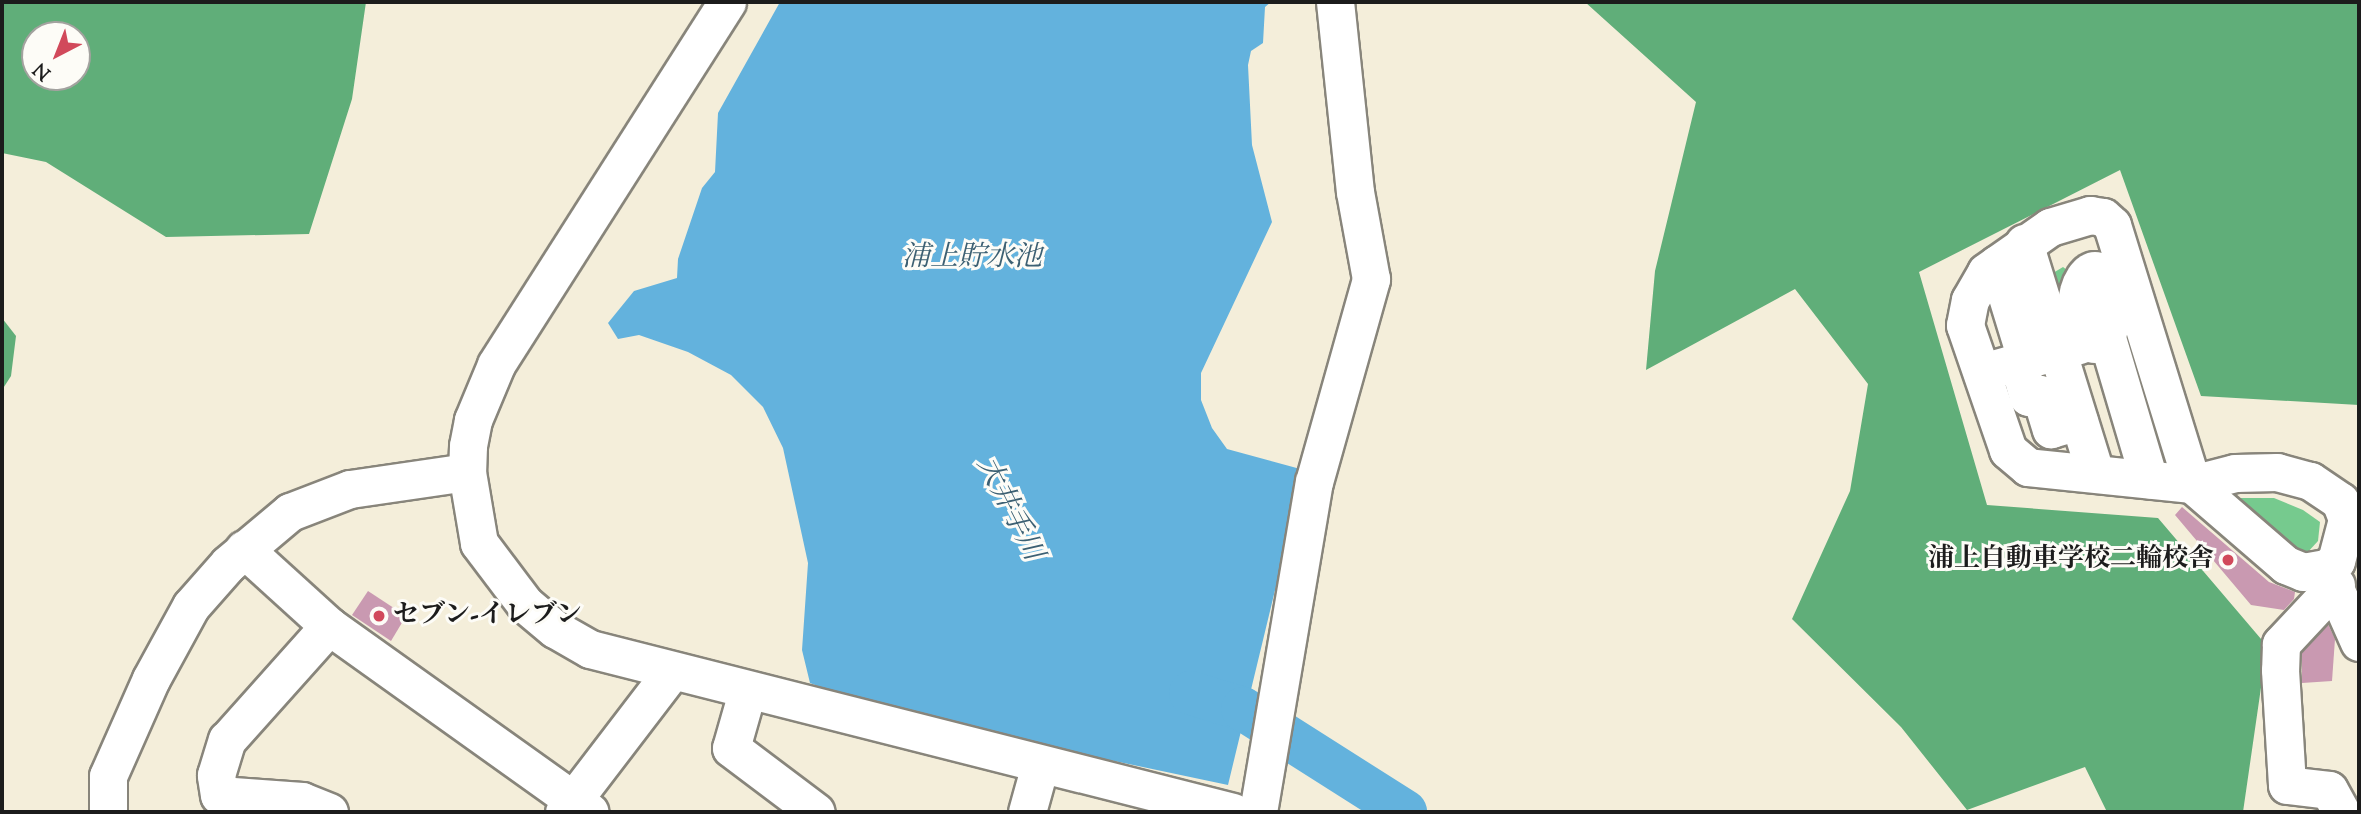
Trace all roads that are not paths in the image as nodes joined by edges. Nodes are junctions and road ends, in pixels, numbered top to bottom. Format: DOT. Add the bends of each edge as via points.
graph roads {
  1 [pos="727,2"];
  2 [pos="1335,2"];
  3 [pos="2060,277"];
  4 [pos="2140,314"];
  5 [pos="2018,362"];
  6 [pos="2007,410"];
  7 [pos="2087,429"];
  8 [pos="2144,463"];
  9 [pos="467,472"];
  10 [pos="2095,473"];
  11 [pos="2192,484"];
  12 [pos="244,549"];
  13 [pos="2331,577"];
  14 [pos="329,626"];
  15 [pos="2359,642"];
  16 [pos="671,673"];
  17 [pos="747,692"];
  18 [pos="1040,765"];
  19 [pos="108,776"];
  20 [pos="576,808"];
  21 [pos="80,812"];
  22 [pos="108,812"];
  23 [pos="329,812"];
  24 [pos="816,812"];
  25 [pos="1027,812"];
  26 [pos="1233,812"];
  27 [pos="1258,812"];
  28 [pos="2341,812"];
  1 -- 9 [label="street" via="496,365 473,420"];
  2 -- 27 [label="street" via="1355,192 1371,279 1314,482"];
  3 -- 4 [label="street"];
  3 -- 4 [label="street" via="2103,217 2112,225"];
  3 -- 5 [label="street"];
  3 -- 5 [label="street"];
  3 -- 5 [label="street" via="1970,300 1965,325"];
  3 -- 7 [label="street" via="2090,388 2110,409"];
  3 -- 8 [label="street"];
  4 -- 11 [label="street"];
  5 -- 6 [label="street"];
  5 -- 7 [label="street"];
  6 -- 7 [label="street" via="2034,413 2043,447"];
  6 -- 10 [label="street" via="2008,450 2028,467"];
  7 -- 8 [label="street"];
  7 -- 10 [label="street"];
  8 -- 10 [label="street"];
  8 -- 11 [label="street"];
  9 -- 12 [label="street" via="349,489 290,512"];
  9 -- 16 [label="street" via="479,543 525,604 590,649"];
  11 -- 13 [label="street" via="2286,565"];
  11 -- 13 [label="street" via="2235,473 2277,472 2311,481 2340,501 2347,519"];
  12 -- 14 [label="street"];
  12 -- 19 [label="street" via="191,606 151,679"];
  13 -- 15 [label="street"];
  13 -- 28 [label="street" via="2281,644 2280,670 2287,785 2329,790"];
  14 -- 20 [label="street"];
  14 -- 23 [label="street" via="227,740 216,775 219,795 302,801"];
  16 -- 17 [label="street"];
  16 -- 20 [label="street"];
  17 -- 18 [label="street"];
  17 -- 24 [label="street" via="731,748"];
  18 -- 25 [label="street"];
  18 -- 26 [label="street"];
  19 -- 21 [label="street"];
  19 -- 22 [label="street"];
}
